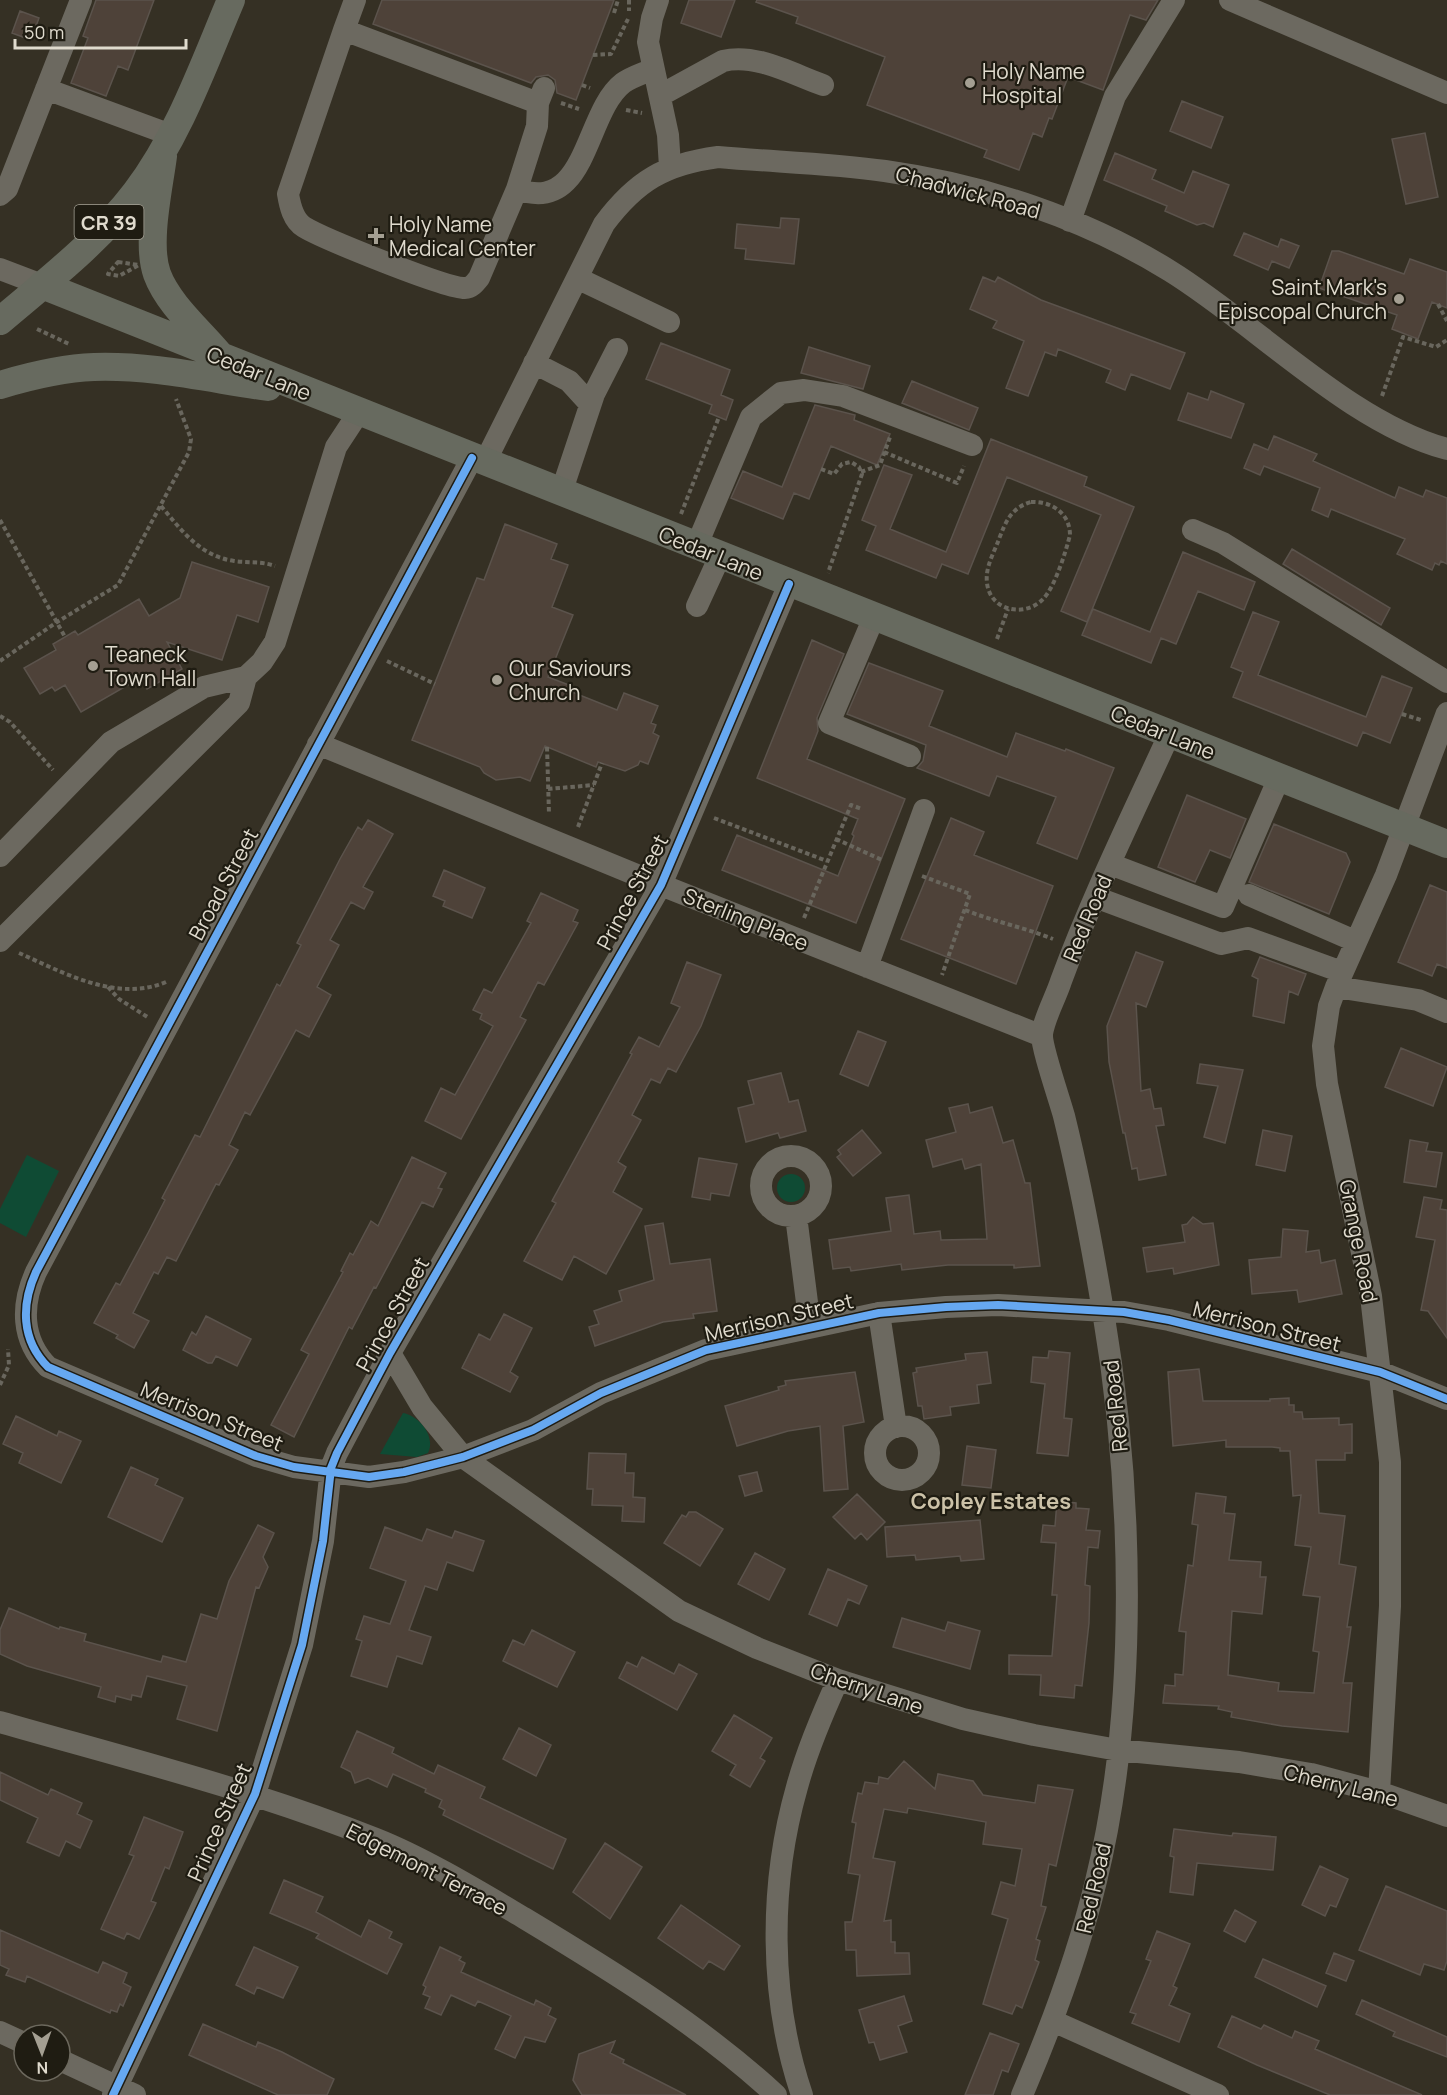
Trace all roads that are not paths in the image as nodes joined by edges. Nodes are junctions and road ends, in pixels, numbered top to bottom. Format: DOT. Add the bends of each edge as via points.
graph roads {
  1 [pos="81,0"];
  2 [pos="231,0"];
  3 [pos="355,0"];
  4 [pos="658,0"];
  5 [pos="1174,0"];
  6 [pos="1230,0"];
  7 [pos="1258,5"];
  8 [pos="344,30"];
  9 [pos="653,69"];
  10 [pos="823,85"];
  11 [pos="46,89"];
  12 [pos="1447,93"];
  13 [pos="655,104"];
  14 [pos="168,142"];
  15 [pos="670,167"];
  16 [pos="517,189"];
  17 [pos="0,195"];
  18 [pos="1070,221"];
  19 [pos="0,269"];
  20 [pos="577,278"];
  21 [pos="42,285"];
  22 [pos="0,321"];
  23 [pos="669,322"];
  24 [pos="616,349"];
  25 [pos="223,358"];
  26 [pos="534,363"];
  27 [pos="0,385"];
  28 [pos="312,394"];
  29 [pos="590,404"];
  30 [pos="359,412"];
  31 [pos="972,445"];
  32 [pos="1447,449"];
  33 [pos="478,460"];
  34 [pos="561,493"];
  35 [pos="1192,530"];
  36 [pos="696,547"];
  37 [pos="789,584"];
  38 [pos="697,606"];
  39 [pos="874,617"];
  40 [pos="246,677"];
  41 [pos="1447,682"];
  42 [pos="1447,713"];
  43 [pos="1169,735"];
  44 [pos="318,744"];
  45 [pos="910,756"];
  46 [pos="1279,777"];
  47 [pos="924,810"];
  48 [pos="1404,827"];
  49 [pos="1447,844"];
  50 [pos="0,856"];
  51 [pos="1110,864"];
  52 [pos="661,885"];
  53 [pos="1249,895"];
  54 [pos="1095,897"];
  55 [pos="1355,941"];
  56 [pos="4,945"];
  57 [pos="867,967"];
  58 [pos="1339,979"];
  59 [pos="1447,1012"];
  60 [pos="1042,1036"];
  61 [pos="796,1216"];
  62 [pos="1103,1311"];
  63 [pos="879,1312"];
  64 [pos="810,1326"];
  65 [pos="28,1336"];
  66 [pos="390,1353"];
  67 [pos="1380,1372"];
  68 [pos="1447,1399"];
  69 [pos="896,1427"];
  70 [pos="464,1457"];
  71 [pos="330,1471"];
  72 [pos="838,1680"];
  73 [pos="0,1722"];
  74 [pos="1118,1750"];
  75 [pos="1379,1792"];
  76 [pos="255,1794"];
  77 [pos="1447,1816"];
  78 [pos="1053,2021"];
  79 [pos="72,2066"];
  80 [pos="122,2092"];
  81 [pos="776,2095"];
  82 [pos="802,2095"];
  83 [pos="1022,2095"];
  84 [pos="1218,2095"];
  1 -- 11 [label="street"];
  2 -- 14 [label="main road, CR 39"];
  3 -- 8 [label="street"];
  4 -- 9 [label="street" via="648,42"];
  5 -- 18 [label="street" via="1115,96"];
  6 -- 7 [label="street"];
  7 -- 12 [label="street"];
  8 -- 16 [label="street" via="545,97"];
  8 -- 16 [label="street" via="288,194 294,216 302,226 434,280 470,287 479,278"];
  9 -- 13 [label="street"];
  9 -- 16 [label="street" via="623,83 607,104 565,184 548,194"];
  10 -- 13 [label="street" via="748,58 734,58"];
  11 -- 14 [label="street"];
  11 -- 17 [label="street" via="8,189"];
  13 -- 15 [label="street" via="668,135"];
  14 -- 21 [label="main road, CR 39" via="123,207 90,243"];
  14 -- 25 [label="main road" via="154,246 157,273 172,300"];
  15 -- 18 [label="street, Chadwick Road" via="718,158 883,170 995,194"];
  15 -- 20 [label="street, Chadwick Road" via="643,182 621,201 604,224"];
  18 -- 32 [label="street, Chadwick Road" via="1121,244 1225,306 1329,387 1375,416"];
  19 -- 21 [label="street"];
  20 -- 23 [label="street"];
  20 -- 26 [label="street, Chadwick Road"];
  21 -- 22 [label="main road, CR 39"];
  21 -- 25 [label="main road, Cedar Lane"];
  24 -- 29 [label="street"];
  25 -- 28 [label="main road, Cedar Lane"];
  26 -- 29 [label="street" via="569,381"];
  26 -- 33 [label="street, Chadwick Road"];
  27 -- 28 [label="main road" via="75,369 118,367"];
  28 -- 30 [label="main road, Cedar Lane"];
  29 -- 34 [label="street"];
  30 -- 33 [label="main road, Cedar Lane"];
  30 -- 40 [label="street" via="336,447 274,642 262,662"];
  31 -- 36 [label="street" via="843,396 804,390 781,393 752,417"];
  33 -- 34 [label="main road, Cedar Lane"];
  33 -- 44 [label="street, Broad Street"];
  34 -- 36 [label="main road, Cedar Lane"];
  35 -- 41 [label="street" via="1223,543"];
  36 -- 37 [label="main road, Cedar Lane"];
  36 -- 38 [label="street"];
  37 -- 39 [label="main road, Cedar Lane"];
  37 -- 52 [label="street, Prince Street"];
  39 -- 43 [label="main road, Cedar Lane"];
  39 -- 45 [label="street" via="830,723"];
  40 -- 50 [label="street" via="204,687 111,742"];
  40 -- 56 [label="street" via="239,703"];
  42 -- 48 [label="street, Grange Road"];
  43 -- 46 [label="main road, Cedar Lane"];
  43 -- 51 [label="street, Red Road"];
  44 -- 52 [label="street, Sterling Place"];
  44 -- 65 [label="street, Broad Street" via="36,1272 25,1310"];
  46 -- 48 [label="main road, Cedar Lane"];
  46 -- 51 [label="street" via="1223,907"];
  47 -- 57 [label="street"];
  48 -- 49 [label="main road, Cedar Lane"];
  48 -- 55 [label="street, Grange Road"];
  51 -- 54 [label="street, Red Road"];
  52 -- 57 [label="street, Sterling Place"];
  52 -- 66 [label="street, Prince Street"];
  53 -- 55 [label="street"];
  54 -- 58 [label="street" via="1221,944 1248,938"];
  54 -- 60 [label="street, Red Road"];
  55 -- 58 [label="street, Grange Road"];
  57 -- 60 [label="street, Sterling Place"];
  58 -- 59 [label="street" via="1418,1000"];
  58 -- 67 [label="street, Grange Road" via="1329,1006 1323,1046 1327,1084 1371,1296"];
  60 -- 62 [label="street, Red Road" via="1082,1189"];
  61 -- 64 [label="street"];
  62 -- 63 [label="street, Merrison Street" via="998,1305"];
  62 -- 67 [label="street, Merrison Street" via="1169,1320"];
  62 -- 74 [label="street, Red Road" via="1114,1377 1126,1567"];
  63 -- 64 [label="street, Merrison Street"];
  63 -- 69 [label="street"];
  64 -- 70 [label="street, Merrison Street" via="706,1350 601,1393 533,1430"];
  65 -- 71 [label="street, Merrison Street" via="36,1355 59,1371 256,1456 294,1467"];
  66 -- 70 [label="street, Cherry Lane" via="422,1407"];
  66 -- 71 [label="street, Prince Street"];
  67 -- 68 [label="street, Merrison Street"];
  67 -- 75 [label="street, Grange Road" via="1390,1462 1392,1534"];
  70 -- 71 [label="street, Merrison Street" via="369,1477"];
  70 -- 72 [label="street, Cherry Lane" via="679,1611"];
  71 -- 76 [label="street, Prince Street" via="323,1541 302,1645"];
  72 -- 74 [label="street, Cherry Lane" via="963,1719"];
  72 -- 82 [label="street" via="814,1733 796,1788 779,1882 780,1987"];
  73 -- 76 [label="street, Edgemont Terrace"];
  74 -- 75 [label="street, Cherry Lane" via="1239,1762 1311,1774"];
  74 -- 78 [label="street, Red Road" via="1097,1879"];
  75 -- 77 [label="street, Cherry Lane"];
  76 -- 80 [label="street, Prince Street"];
  76 -- 81 [label="street, Edgemont Terrace" via="380,1840 490,1898 695,2027"];
  78 -- 83 [label="street, Red Road"];
  78 -- 84 [label="street"];
  79 -- 80 [label="street"];
}
